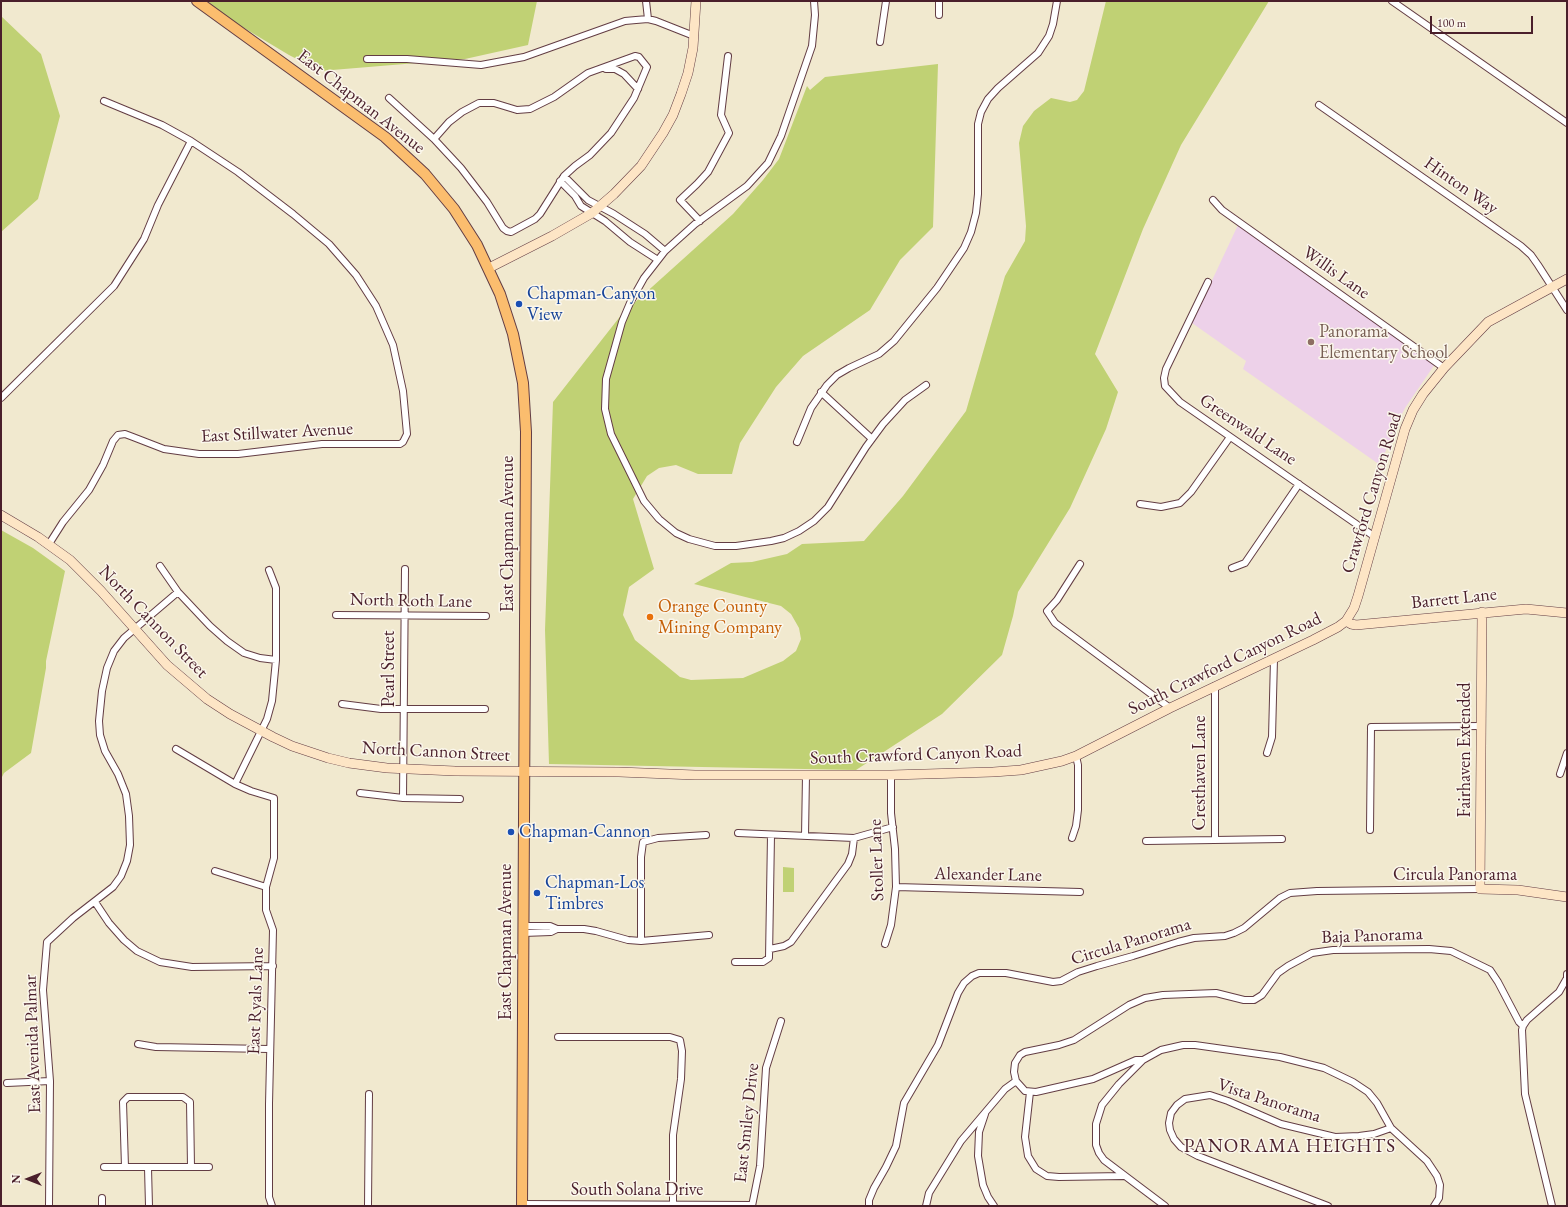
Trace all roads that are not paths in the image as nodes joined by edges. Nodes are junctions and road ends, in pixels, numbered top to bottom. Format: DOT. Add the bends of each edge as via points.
graph roads {
  1 [pos="197,1"];
  2 [pos="646,1"];
  3 [pos="696,1"];
  4 [pos="814,1"];
  5 [pos="886,1"];
  6 [pos="939,1"];
  7 [pos="1057,1"];
  8 [pos="1392,1"];
  9 [pos="939,15"];
  10 [pos="648,19"];
  11 [pos="694,36"];
  12 [pos="880,42"];
  13 [pos="728,56"];
  14 [pos="367,59"];
  15 [pos="602,69"];
  16 [pos="638,89"];
  17 [pos="389,98"];
  18 [pos="104,101"];
  19 [pos="1319,104"];
  20 [pos="1567,123"];
  21 [pos="434,139"];
  22 [pos="191,141"];
  23 [pos="562,179"];
  24 [pos="1213,200"];
  25 [pos="600,207"];
  26 [pos="592,213"];
  27 [pos="700,221"];
  28 [pos="665,251"];
  29 [pos="658,260"];
  30 [pos="489,268"];
  31 [pos="1567,279"];
  32 [pos="1208,282"];
  33 [pos="1553,287"];
  34 [pos="1567,310"];
  35 [pos="1444,368"];
  36 [pos="926,386"];
  37 [pos="821,392"];
  38 [pos="1,398"];
  39 [pos="1230,437"];
  40 [pos="872,438"];
  41 [pos="797,442"];
  42 [pos="1299,484"];
  43 [pos="1140,504"];
  44 [pos="1,514"];
  45 [pos="1375,537"];
  46 [pos="49,544"];
  47 [pos="1080,564"];
  48 [pos="160,566"];
  49 [pos="1232,568"];
  50 [pos="405,569"];
  51 [pos="269,570"];
  52 [pos="178,592"];
  53 [pos="1482,612"];
  54 [pos="1567,613"];
  55 [pos="336,615"];
  56 [pos="405,616"];
  57 [pos="486,616"];
  58 [pos="1346,621"];
  59 [pos="134,629"];
  60 [pos="1274,659"];
  61 [pos="276,660"];
  62 [pos="1215,686"];
  63 [pos="342,704"];
  64 [pos="1170,708"];
  65 [pos="404,709"];
  66 [pos="485,709"];
  67 [pos="1481,726"];
  68 [pos="261,731"];
  69 [pos="176,749"];
  70 [pos="1567,752"];
  71 [pos="1267,753"];
  72 [pos="1076,756"];
  73 [pos="404,769"];
  74 [pos="524,772"];
  75 [pos="1560,774"];
  76 [pos="806,775"];
  77 [pos="891,775"];
  78 [pos="235,784"];
  79 [pos="360,793"];
  80 [pos="403,798"];
  81 [pos="460,799"];
  82 [pos="893,827"];
  83 [pos="1370,830"];
  84 [pos="738,833"];
  85 [pos="706,835"];
  86 [pos="771,835"];
  87 [pos="805,836"];
  88 [pos="854,838"];
  89 [pos="1072,838"];
  90 [pos="1215,839"];
  91 [pos="1282,839"];
  92 [pos="1146,841"];
  93 [pos="215,870"];
  94 [pos="896,887"];
  95 [pos="266,888"];
  96 [pos="1480,889"];
  97 [pos="1080,892"];
  98 [pos="1567,897"];
  99 [pos="96,902"];
  100 [pos="523,929"];
  101 [pos="709,936"];
  102 [pos="641,941"];
  103 [pos="885,944"];
  104 [pos="770,949"];
  105 [pos="735,962"];
  106 [pos="273,966"];
  107 [pos="1567,974"];
  108 [pos="781,1021"];
  109 [pos="1523,1026"];
  110 [pos="558,1037"];
  111 [pos="138,1044"];
  112 [pos="269,1049"];
  113 [pos="1143,1060"];
  114 [pos="50,1081"];
  115 [pos="1016,1081"];
  116 [pos="7,1083"];
  117 [pos="1030,1092"];
  118 [pos="369,1094"];
  119 [pos="986,1112"];
  120 [pos="1391,1128"];
  121 [pos="104,1167"];
  122 [pos="125,1167"];
  123 [pos="191,1167"];
  124 [pos="209,1167"];
  125 [pos="148,1168"];
  126 [pos="1124,1176"];
  127 [pos="102,1198"];
  128 [pos="522,1205"];
  129 [pos="613,1205"];
  130 [pos="673,1205"];
  131 [pos="49,1206"];
  132 [pos="102,1206"];
  133 [pos="149,1206"];
  134 [pos="272,1206"];
  135 [pos="368,1206"];
  136 [pos="752,1206"];
  137 [pos="869,1206"];
  138 [pos="926,1206"];
  139 [pos="994,1206"];
  140 [pos="1165,1206"];
  141 [pos="1328,1206"];
  142 [pos="1434,1206"];
  143 [pos="1552,1206"];
  1 -- 30 [label="main road, East Chapman Avenue" via="406,155 454,209"];
  2 -- 10 [label="street"];
  3 -- 11 [label="main road"];
  4 -- 27 [label="street" via="812,46 774,153 747,186"];
  5 -- 12 [label="street"];
  6 -- 9 [label="street"];
  7 -- 37 [label="street" via="1053,24 1038,53 998,88 988,99 982,112 978,124 976,214 964,248 937,288 894,341 879,354 837,375"];
  8 -- 20 [label="street"];
  10 -- 11 [label="street"];
  10 -- 14 [label="street" via="625,22 524,57 481,65 407,59"];
  11 -- 25 [label="main road" via="688,73 673,115 641,166"];
  13 -- 27 [label="street" via="721,115 729,133 708,172 680,200"];
  15 -- 16 [label="street" via="615,69 624,74"];
  15 -- 16 [label="street" via="635,56 639,57 647,67"];
  15 -- 21 [label="street" via="588,73 554,97 530,109 517,110 487,102 473,105 449,122"];
  16 -- 23 [label="street" via="621,119 602,144"];
  17 -- 21 [label="street"];
  18 -- 22 [label="street" via="162,125"];
  19 -- 33 [label="street, Hinton Way" via="1521,246 1531,255"];
  21 -- 23 [label="street" via="474,184 506,232 511,232 535,219"];
  22 -- 38 [label="street" via="158,205 144,239 114,286"];
  22 -- 46 [label="street, East Stillwater Avenue" via="238,172 303,221 329,244 356,275 376,306 393,345 403,391 407,434 400,444 322,444 238,454 199,454 164,449 133,436 118,435 89,490"];
  23 -- 25 [label="street"];
  23 -- 26 [label="street" via="581,206"];
  24 -- 35 [label="street, Willis Lane" via="1222,210"];
  25 -- 26 [label="main road"];
  25 -- 28 [label="street" via="645,234"];
  26 -- 29 [label="street"];
  26 -- 30 [label="main road"];
  27 -- 28 [label="street"];
  28 -- 29 [label="street"];
  29 -- 40 [label="street" via="636,291 624,318 606,379 604,399 611,434 644,501 666,526 689,539 715,546 736,546 784,538 799,531 828,506"];
  30 -- 74 [label="main road, East Chapman Avenue" via="513,334 526,413"];
  31 -- 33 [label="main road, Crawford Canyon Road"];
  32 -- 39 [label="street, Greenwald Lane" via="1166,369 1165,386 1180,402"];
  33 -- 34 [label="street, Hinton Way"];
  33 -- 35 [label="main road, Crawford Canyon Road" via="1488,322"];
  35 -- 45 [label="main road, Crawford Canyon Road" via="1423,394 1405,429"];
  36 -- 40 [label="street" via="905,400"];
  37 -- 40 [label="street"];
  37 -- 41 [label="street" via="811,408"];
  39 -- 42 [label="street, Greenwald Lane"];
  39 -- 43 [label="street" via="1180,504 1161,507"];
  42 -- 45 [label="street, Greenwald Lane"];
  42 -- 49 [label="street" via="1245,563"];
  44 -- 46 [label="main road, North Cannon Street"];
  45 -- 58 [label="main road, Crawford Canyon Road" via="1354,608"];
  46 -- 59 [label="main road, North Cannon Street" via="85,574"];
  47 -- 64 [label="street" via="1047,611 1055,623"];
  48 -- 52 [label="street"];
  50 -- 56 [label="street, Pearl Street"];
  51 -- 61 [label="street" via="276,588"];
  52 -- 59 [label="street, East Avenida Palmar"];
  52 -- 61 [label="street" via="210,626 244,653"];
  53 -- 54 [label="main road, Barrett Lane" via="1526,608"];
  53 -- 58 [label="main road, Barrett Lane" via="1356,625"];
  53 -- 67 [label="main road, Fairhaven Extended"];
  55 -- 56 [label="street, North Roth Lane"];
  56 -- 57 [label="street, North Roth Lane"];
  56 -- 65 [label="street, Pearl Street"];
  58 -- 60 [label="main road, South Crawford Canyon Road"];
  59 -- 68 [label="main road, North Cannon Street" via="190,686 230,714"];
  59 -- 99 [label="street, East Avenida Palmar" via="114,651 107,668 99,721 105,751 126,794 130,845 121,876"];
  60 -- 62 [label="main road, South Crawford Canyon Road"];
  60 -- 71 [label="street" via="1272,737"];
  61 -- 68 [label="street" via="272,701"];
  62 -- 64 [label="main road, South Crawford Canyon Road"];
  62 -- 90 [label="street, Cresthaven Lane"];
  63 -- 65 [label="street"];
  64 -- 72 [label="main road, South Crawford Canyon Road"];
  65 -- 66 [label="street"];
  65 -- 73 [label="street, Pearl Street"];
  67 -- 83 [label="street" via="1371,726"];
  67 -- 96 [label="main road, Fairhaven Extended"];
  68 -- 73 [label="main road, North Cannon Street" via="292,746 328,758 368,766"];
  68 -- 78 [label="street"];
  69 -- 78 [label="street"];
  70 -- 75 [label="street"];
  72 -- 77 [label="main road, South Crawford Canyon Road" via="1021,770"];
  72 -- 89 [label="street" via="1078,810"];
  73 -- 74 [label="main road, North Cannon Street"];
  73 -- 80 [label="street, Pearl Street"];
  74 -- 76 [label="main road, South Crawford Canyon Road"];
  74 -- 100 [label="main road, East Chapman Avenue"];
  76 -- 77 [label="main road, South Crawford Canyon Road"];
  76 -- 87 [label="street"];
  77 -- 82 [label="street, Stoller Lane"];
  78 -- 95 [label="street, East Ryals Lane" via="274,798 274,858"];
  79 -- 80 [label="street"];
  80 -- 81 [label="street"];
  82 -- 88 [label="street"];
  82 -- 94 [label="street, Stoller Lane"];
  84 -- 86 [label="street"];
  85 -- 102 [label="street" via="658,838 643,842"];
  86 -- 87 [label="street"];
  86 -- 104 [label="street"];
  87 -- 88 [label="street"];
  88 -- 104 [label="street" via="848,864 791,942"];
  90 -- 91 [label="street"];
  90 -- 92 [label="street, Cresthaven Lane"];
  93 -- 95 [label="street"];
  94 -- 97 [label="street, Alexander Lane"];
  94 -- 103 [label="street, Stoller Lane" via="891,925"];
  95 -- 106 [label="street, East Ryals Lane" via="266,910 273,930"];
  96 -- 98 [label="main road, Circula Panorama" via="1518,890"];
  96 -- 137 [label="street, Circula Panorama" via="1290,893 1234,934 1178,942 1078,972 1061,981 1053,982 1006,972 979,973 972,976 958,993 938,1045 904,1103 896,1146 874,1188"];
  99 -- 106 [label="street" via="124,940 137,952 160,962 192,967"];
  99 -- 114 [label="street, East Avenida Palmar" via="73,918 47,942 43,990"];
  100 -- 102 [label="street" via="551,932 557,929 584,929"];
  100 -- 128 [label="main road, East Chapman Avenue"];
  101 -- 102 [label="street"];
  104 -- 105 [label="street" via="767,961"];
  106 -- 112 [label="street, East Ryals Lane"];
  107 -- 109 [label="street" via="1559,992"];
  108 -- 136 [label="street, East Smiley Drive" via="766,1068 760,1166"];
  109 -- 115 [label="street, Baja Panorama" via="1490,970 1451,951 1322,951 1307,955 1278,973 1262,995 1254,1000 1216,993 1163,995 1139,1000 1074,1040 1020,1055 1015,1063"];
  109 -- 143 [label="street" via="1525,1094"];
  110 -- 130 [label="street" via="670,1037 680,1040 681,1079 673,1135"];
  111 -- 112 [label="street" via="156,1047"];
  112 -- 134 [label="street, East Ryals Lane" via="269,1197"];
  113 -- 117 [label="street, Vista Panorama" via="1136,1060 1093,1079"];
  113 -- 120 [label="street, Vista Panorama" via="1161,1050 1189,1045 1299,1061 1324,1068 1368,1092"];
  113 -- 126 [label="street" via="1104,1102 1096,1124 1099,1153"];
  114 -- 116 [label="street"];
  114 -- 131 [label="street, East Avenida Palmar"];
  115 -- 117 [label="street" via="1025,1091"];
  115 -- 119 [label="street" via="1004,1089"];
  117 -- 126 [label="street" via="1025,1137 1028,1156 1036,1169 1047,1176 1059,1178"];
  118 -- 135 [label="street"];
  119 -- 138 [label="street" via="961,1141 929,1193"];
  119 -- 139 [label="street" via="979,1132 978,1156 983,1185"];
  120 -- 141 [label="street, Vista Panorama" via="1374,1134 1335,1137 1281,1124 1210,1095 1185,1099 1171,1113 1170,1130 1181,1147 1198,1156"];
  120 -- 142 [label="street, Vista Panorama" via="1422,1156 1437,1176 1440,1193"];
  121 -- 122 [label="street"];
  122 -- 123 [label="street" via="123,1102 128,1097 183,1097 190,1102"];
  122 -- 125 [label="street"];
  123 -- 124 [label="street"];
  123 -- 125 [label="street"];
  125 -- 133 [label="street"];
  126 -- 140 [label="street"];
  127 -- 132 [label="street"];
  128 -- 129 [label="street, South Solana Drive"];
  129 -- 130 [label="street, South Solana Drive"];
  130 -- 136 [label="street, South Solana Drive"];
}
